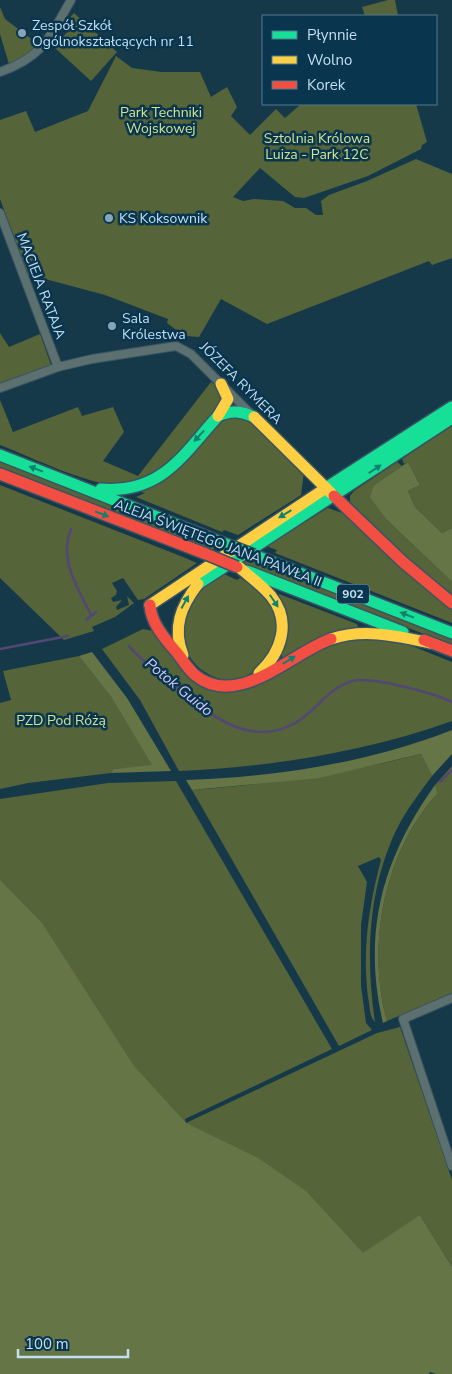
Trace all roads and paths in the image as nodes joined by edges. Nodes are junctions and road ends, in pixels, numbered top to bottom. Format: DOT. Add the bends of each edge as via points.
graph roads {
  1 [pos="71,0"];
  2 [pos="0,72"];
  3 [pos="0,213"];
  4 [pos="58,367"];
  5 [pos="222,384"];
  6 [pos="0,388"];
  7 [pos="452,407"];
  8 [pos="218,416"];
  9 [pos="254,417"];
  10 [pos="452,418"];
  11 [pos="0,455"];
  12 [pos="0,474"];
  13 [pos="72,483"];
  14 [pos="331,493"];
  15 [pos="238,567"];
  16 [pos="452,603"];
  17 [pos="452,633"];
  18 [pos="430,643"];
  19 [pos="452,652"];
  20 [pos="452,998"];
  21 [pos="452,1166"];
  1 -- 2 [label="street" via="43,46 24,62"];
  3 -- 4 [label="street, MACIEJA RATAJA"];
  4 -- 5 [label="street, JÓZEFA RYMERA" via="176,346 191,354"];
  4 -- 6 [label="street, JÓZEFA RYMERA"];
  5 -- 8 [label="main road" via="228,399"];
  5 -- 9 [label="street, JÓZEFA RYMERA"];
  7 -- 14 [label="main road"];
  8 -- 9 [label="main road" via="238,410"];
  8 -- 13 [label="main road, one-way" via="164,473 146,486 118,492"];
  9 -- 14 [label="main road, JÓZEFA RYMERA"];
  14 -- 10 [label="main road, one-way"];
  13 -- 11 [label="main road, ALEJA ŚWIĘTEGO JANA PAWŁA II / 902, one-way"];
  12 -- 15 [label="main road, ALEJA ŚWIĘTEGO JANA PAWŁA II / 902, one-way, bridge"];
  17 -- 13 [label="main road, ALEJA ŚWIĘTEGO JANA PAWŁA II / 902, one-way, bridge"];
  15 -- 14 [label="main road, one-way" via="274,599 282,619 282,639 274,657 261,671 246,680 227,682 207,677 192,666 181,651 179,617 188,596 198,584"];
  14 -- 16 [label="main road, JÓZEFA RYMERA"];
  14 -- 18 [label="main road, one-way" via="251,536 150,605 151,617 189,670 206,681 226,687 249,684 316,644 337,636 377,633"];
  15 -- 18 [label="main road, ALEJA ŚWIĘTEGO JANA PAWŁA II / 902"];
  18 -- 19 [label="main road, ALEJA ŚWIĘTEGO JANA PAWŁA II / 902"];
  20 -- 21 [label="street" via="403,1019"];
}
